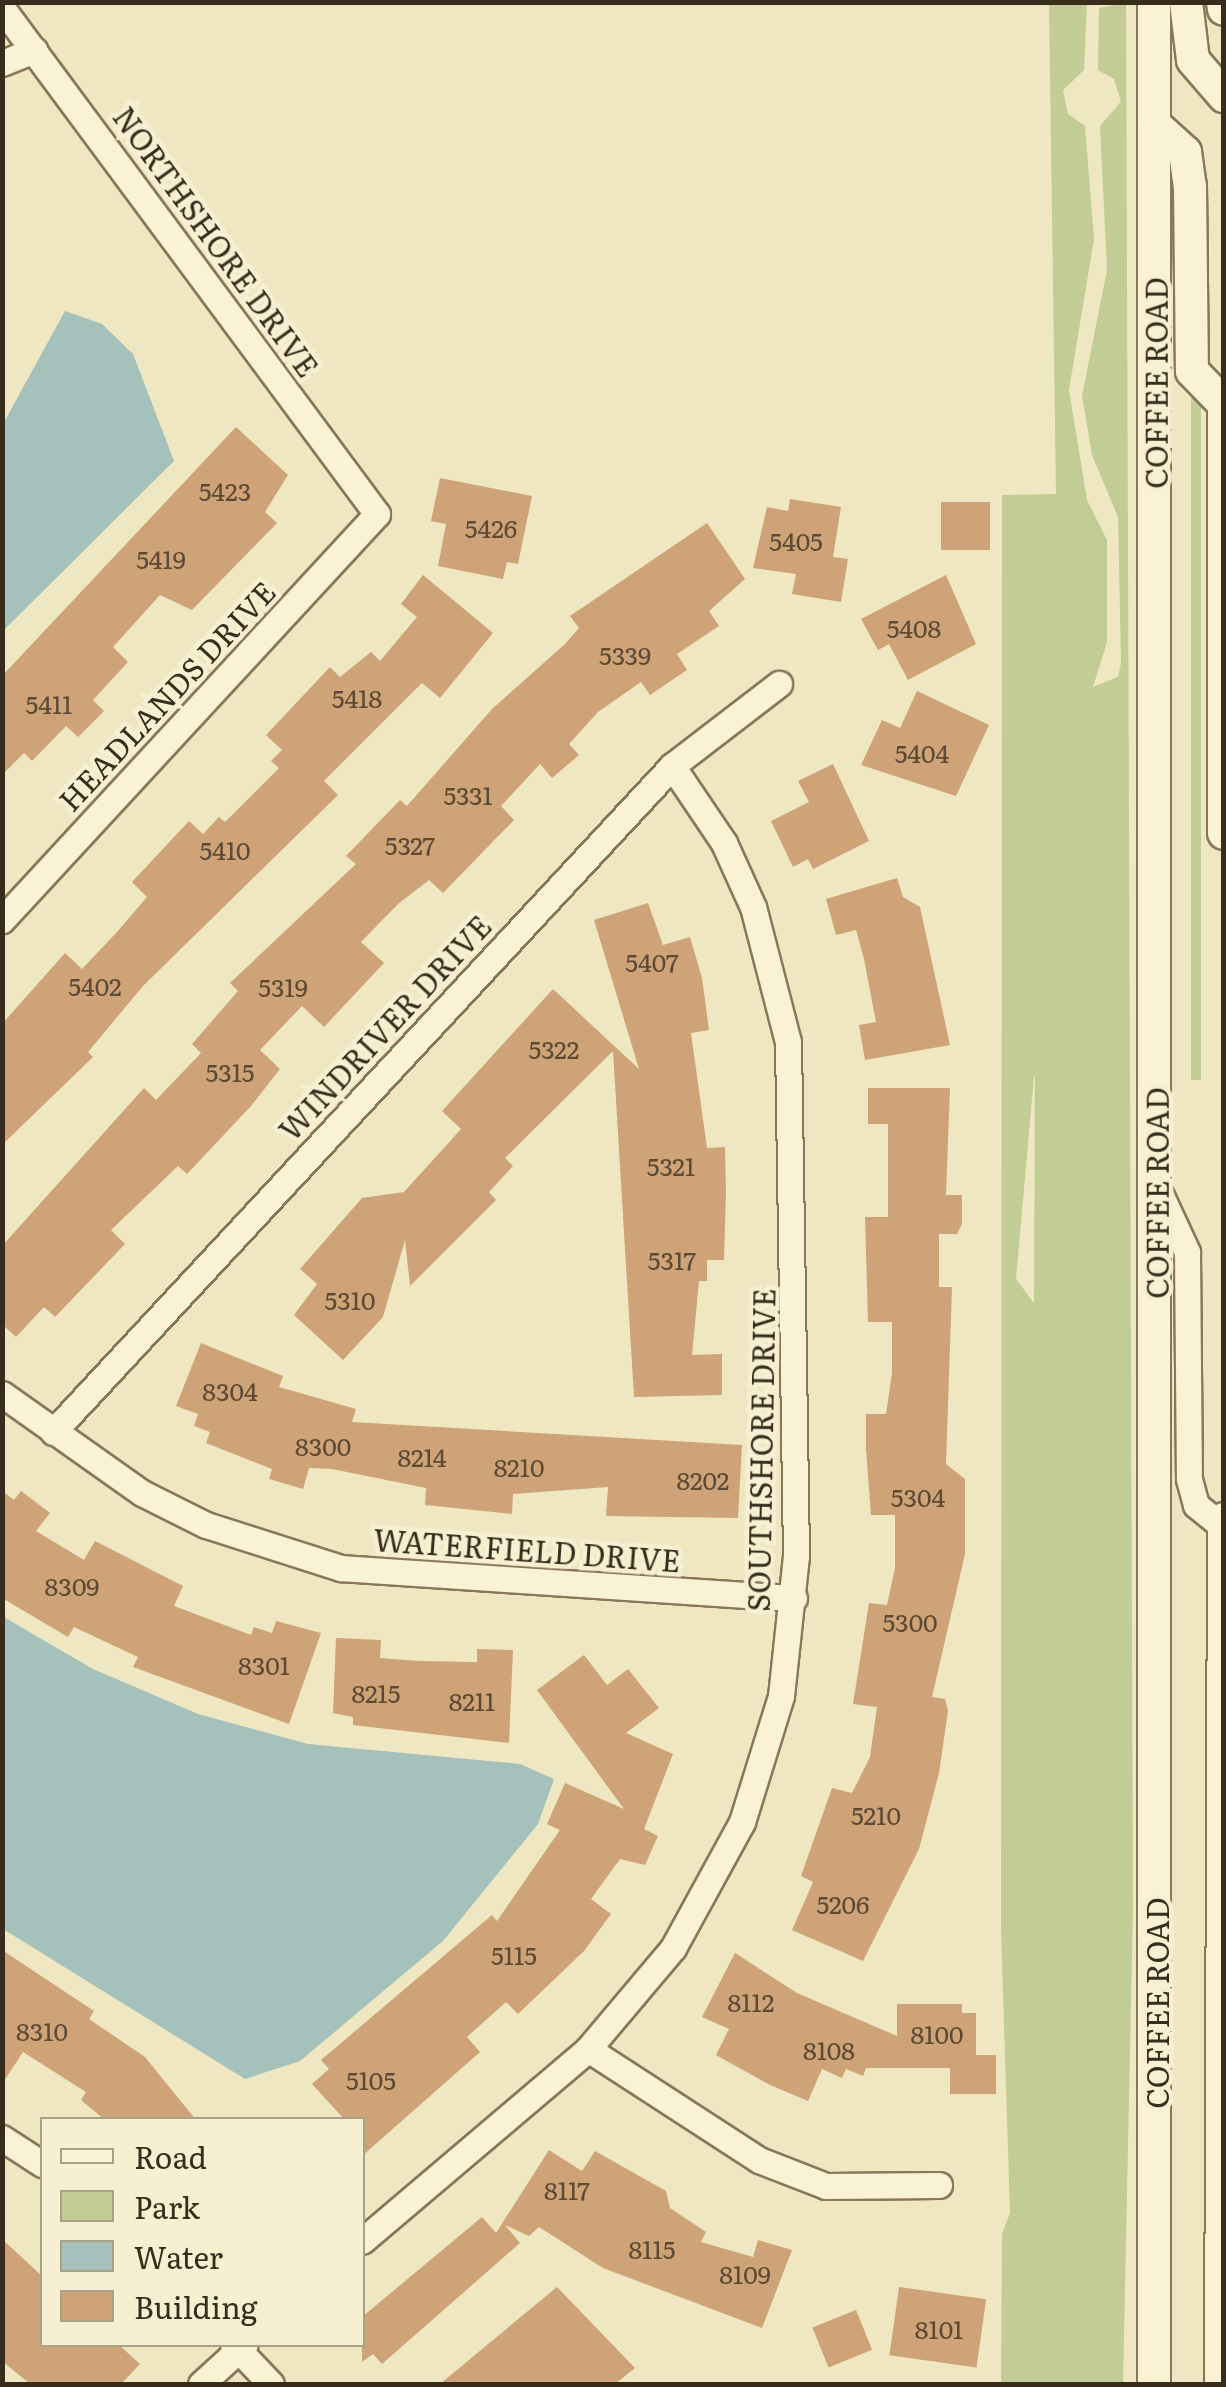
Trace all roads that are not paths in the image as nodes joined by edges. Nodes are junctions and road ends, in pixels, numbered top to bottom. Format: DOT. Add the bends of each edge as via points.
graph roads {
  1 [pos="1154,2"];
  2 [pos="1186,2"];
  3 [pos="2,8"];
  4 [pos="35,50"];
  5 [pos="2,62"];
  6 [pos="1224,96"];
  7 [pos="1156,126"];
  8 [pos="1224,400"];
  9 [pos="377,514"];
  10 [pos="779,684"];
  11 [pos="672,766"];
  12 [pos="1224,833"];
  13 [pos="2,920"];
  14 [pos="1156,1185"];
  15 [pos="2,1394"];
  16 [pos="52,1432"];
  17 [pos="1224,1523"];
  18 [pos="794,1598"];
  19 [pos="588,2049"];
  20 [pos="2,2138"];
  21 [pos="40,2163"];
  22 [pos="939,2186"];
  23 [pos="365,2239"];
  24 [pos="238,2347"];
  25 [pos="240,2347"];
  26 [pos="201,2384"];
  27 [pos="270,2384"];
  28 [pos="1154,2384"];
  29 [pos="1222,2384"];
  1 -- 7 [label="main road, COFFEE ROAD"];
  2 -- 6 [label="main road" via="1193,60"];
  3 -- 4 [label="street, NORTHSHORE DRIVE"];
  4 -- 5 [label="street"];
  4 -- 9 [label="street, NORTHSHORE DRIVE"];
  7 -- 8 [label="main road" via="1185,152 1190,186 1192,371"];
  7 -- 14 [label="main road, COFFEE ROAD"];
  8 -- 12 [label="main road"];
  9 -- 13 [label="street, HEADLANDS DRIVE"];
  10 -- 11 [label="street, WINDRIVER DRIVE"];
  11 -- 16 [label="street, WINDRIVER DRIVE"];
  11 -- 18 [label="street, SOUTHSHORE DRIVE" via="724,843 753,907 788,1042"];
  14 -- 17 [label="street" via="1187,1252 1189,1479 1196,1505"];
  14 -- 28 [label="main road, COFFEE ROAD"];
  15 -- 16 [label="street, WATERFIELD DRIVE"];
  16 -- 18 [label="street, WATERFIELD DRIVE" via="206,1525 342,1568"];
  17 -- 29 [label="main road"];
  18 -- 19 [label="street, SOUTHSHORE DRIVE" via="781,1696 742,1822 673,1948"];
  19 -- 22 [label="street" via="759,2160 826,2186"];
  19 -- 23 [label="street, SOUTHSHORE DRIVE"];
  20 -- 21 [label="street"];
  24 -- 26 [label="street"];
  25 -- 27 [label="street"];
}
